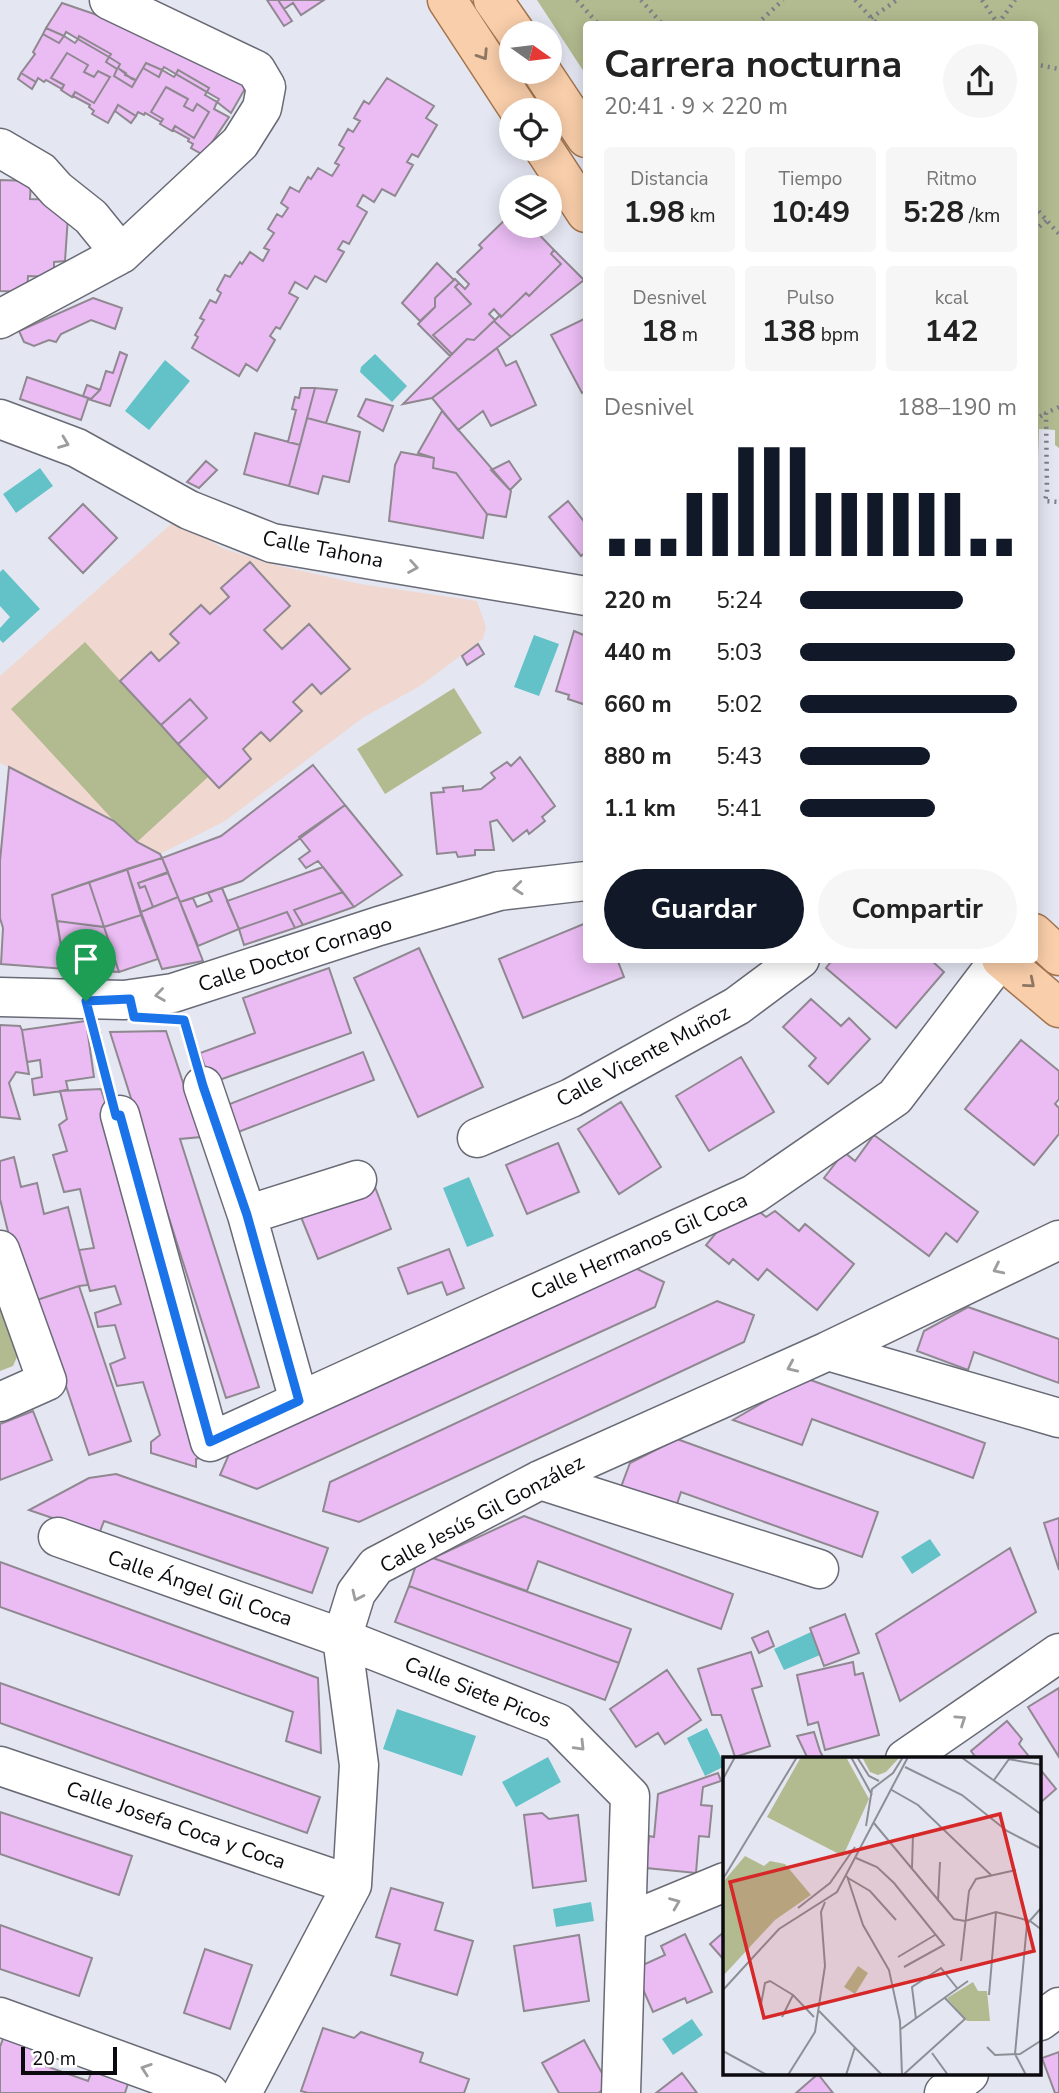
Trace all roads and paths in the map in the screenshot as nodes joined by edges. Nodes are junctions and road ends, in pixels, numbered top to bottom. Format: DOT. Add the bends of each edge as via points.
graph roads {
  1 [pos="109,0"];
  2 [pos="447,0"];
  3 [pos="493,0"];
  4 [pos="578,0"];
  5 [pos="641,0"];
  6 [pos="783,0"];
  7 [pos="855,0"];
  8 [pos="897,0"];
  9 [pos="982,0"];
  10 [pos="1015,0"];
  11 [pos="871,18"];
  12 [pos="508,21"];
  13 [pos="596,21"];
  14 [pos="659,21"];
  15 [pos="760,21"];
  16 [pos="874,21"];
  17 [pos="996,21"];
  18 [pos="1000,21"];
  19 [pos="1038,65"];
  20 [pos="1059,69"];
  21 [pos="549,84"];
  22 [pos="511,98"];
  23 [pos="583,134"];
  24 [pos="0,148"];
  25 [pos="552,161"];
  26 [pos="583,208"];
  27 [pos="1038,211"];
  28 [pos="1046,220"];
  29 [pos="1038,227"];
  30 [pos="1059,234"];
  31 [pos="121,254"];
  32 [pos="0,319"];
  33 [pos="1057,410"];
  34 [pos="1045,413"];
  35 [pos="1038,417"];
  36 [pos="0,419"];
  37 [pos="1059,502"];
  38 [pos="583,595"];
  39 [pos="583,881"];
  40 [pos="1038,937"];
  41 [pos="1059,956"];
  42 [pos="795,963"];
  43 [pos="998,963"];
  44 [pos="1006,963"];
  45 [pos="0,997"];
  46 [pos="89,1001"];
  47 [pos="1059,1008"];
  48 [pos="184,1020"];
  49 [pos="203,1086"];
  50 [pos="120,1115"];
  51 [pos="477,1138"];
  52 [pos="357,1180"];
  53 [pos="247,1215"];
  54 [pos="1059,1240"];
  55 [pos="0,1250"];
  56 [pos="828,1351"];
  57 [pos="299,1401"];
  58 [pos="0,1402"];
  59 [pos="1059,1418"];
  60 [pos="540,1480"];
  61 [pos="58,1538"];
  62 [pos="819,1569"];
  63 [pos="342,1638"];
  64 [pos="1059,1653"];
  65 [pos="908,1757"];
  66 [pos="0,1766"];
  67 [pos="723,1883"];
  68 [pos="352,1885"];
  69 [pos="626,1923"];
  70 [pos="1059,2007"];
  71 [pos="0,2018"];
  72 [pos="1042,2020"];
  73 [pos="967,2076"];
  74 [pos="209,2093"];
  75 [pos="242,2093"];
  76 [pos="621,2093"];
  77 [pos="944,2093"];
  1 -- 31 [label="street" via="256,70 266,87 262,108 240,143"];
  2 -- 22 [label="main road, one-way"];
  3 -- 12 [label="main road"];
  4 -- 13 [label="path"];
  5 -- 14 [label="path"];
  6 -- 15 [label="path"];
  7 -- 11 [label="path"];
  8 -- 11 [label="path"];
  9 -- 17 [label="path"];
  10 -- 18 [label="path"];
  11 -- 16 [label="path"];
  19 -- 20 [label="path"];
  21 -- 23 [label="main road"];
  24 -- 31 [label="street" via="41,172 91,217"];
  25 -- 26 [label="main road"];
  27 -- 28 [label="path"];
  28 -- 29 [label="path"];
  28 -- 30 [label="path"];
  31 -- 32 [label="street"];
  33 -- 34 [label="path"];
  34 -- 35 [label="path"];
  34 -- 37 [label="path" via="1045,501"];
  36 -- 38 [label="street, Calle Tahona, one-way" via="77,448 189,510 272,543"];
  39 -- 46 [label="street, Calle Doctor Cornago, one-way" via="499,891 173,993"];
  40 -- 41 [label="main road"];
  42 -- 51 [label="street, Calle Vicente Muñoz" via="737,1006 571,1098"];
  43 -- 57 [label="street, Calle Hermanos Gil Coca" via="895,1097 754,1194"];
  44 -- 47 [label="main road, one-way"];
  45 -- 46 [label="street, Calle Doctor Cornago"];
  46 -- 50 [label="path"];
  48 -- 49 [label="path"];
  49 -- 53 [label="street"];
  50 -- 57 [label="street, Calle Hermanos Gil Coca" via="210,1442"];
  52 -- 53 [label="street"];
  53 -- 57 [label="street"];
  54 -- 56 [label="street, Calle Jesús Gil González, one-way"];
  55 -- 58 [label="street" via="47,1381"];
  56 -- 59 [label="street"];
  56 -- 60 [label="street, Calle Jesús Gil González, one-way"];
  60 -- 62 [label="street"];
  60 -- 63 [label="street, Calle Jesús Gil González, one-way" via="376,1566 356,1593"];
  61 -- 63 [label="street, Calle Ángel Gil Coca"];
  63 -- 68 [label="street, Calle Jesús Gil González" via="359,1765"];
  63 -- 69 [label="street, Calle Siete Picos, one-way" via="558,1723 630,1796"];
  65 -- 64 [label="street, one-way"];
  66 -- 68 [label="street, Calle Josefa Coca y Coca"];
  69 -- 67 [label="street, one-way"];
  68 -- 75 [label="street, Calle Jesús Gil González"];
  69 -- 76 [label="street, Calle Siete Picos"];
  70 -- 72 [label="street"];
  74 -- 71 [label="street, one-way"];
  73 -- 77 [label="street"];
}
